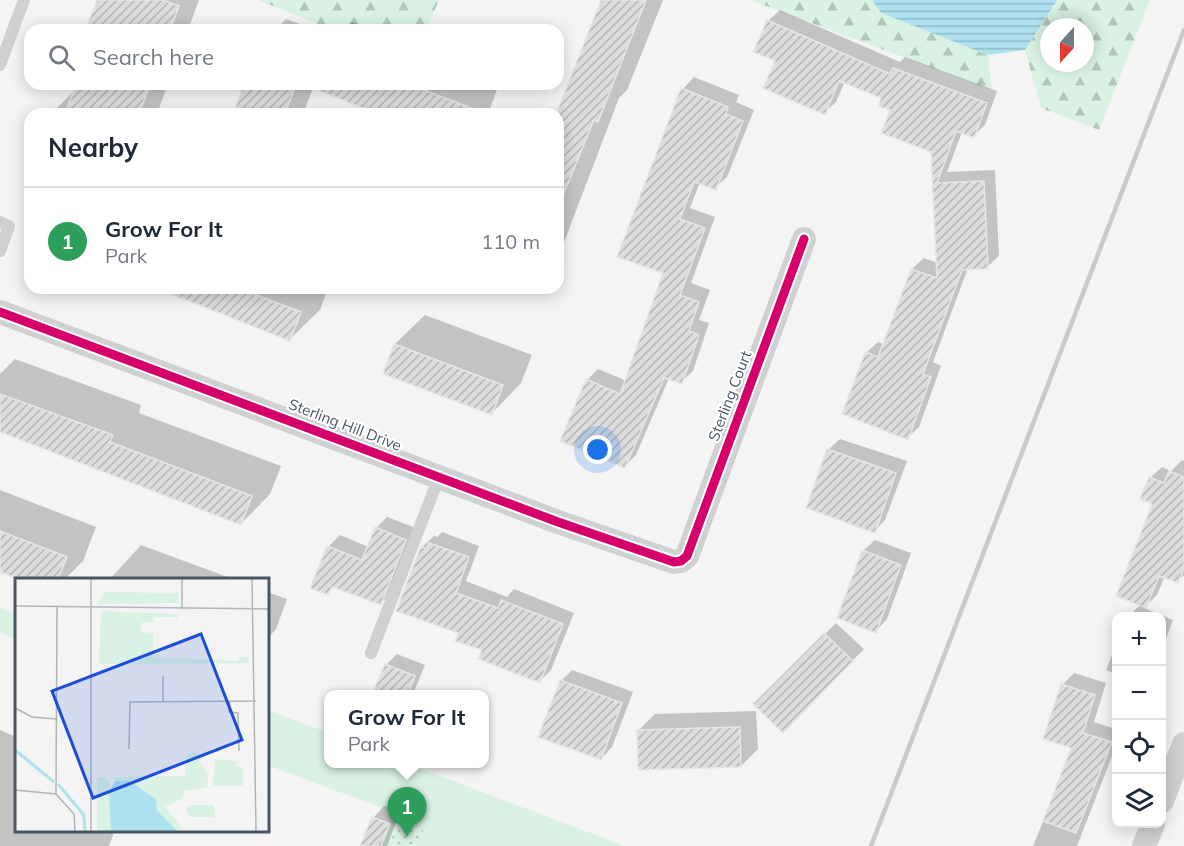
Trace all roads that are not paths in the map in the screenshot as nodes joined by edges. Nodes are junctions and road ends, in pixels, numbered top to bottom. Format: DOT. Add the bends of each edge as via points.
graph roads {
  1 [pos="24,0"];
  2 [pos="0,65"];
  3 [pos="0,222"];
  4 [pos="804,239"];
  5 [pos="0,251"];
  6 [pos="0,312"];
  7 [pos="439,477"];
  8 [pos="681,561"];
  9 [pos="371,653"];
  10 [pos="1184,744"];
  11 [pos="1166,789"];
  12 [pos="1151,828"];
  13 [pos="1144,846"];
  1 -- 2 [label="lane"];
  3 -- 5 [label="lane" via="9,226"];
  4 -- 8 [label="street, Sterling Court" via="687,556"];
  6 -- 7 [label="street, Sterling Hill Drive"];
  7 -- 8 [label="street, Sterling Hill Drive" via="558,522 674,562"];
  7 -- 9 [label="lane"];
  10 -- 11 [label="street"];
  12 -- 13 [label="street"];
}
